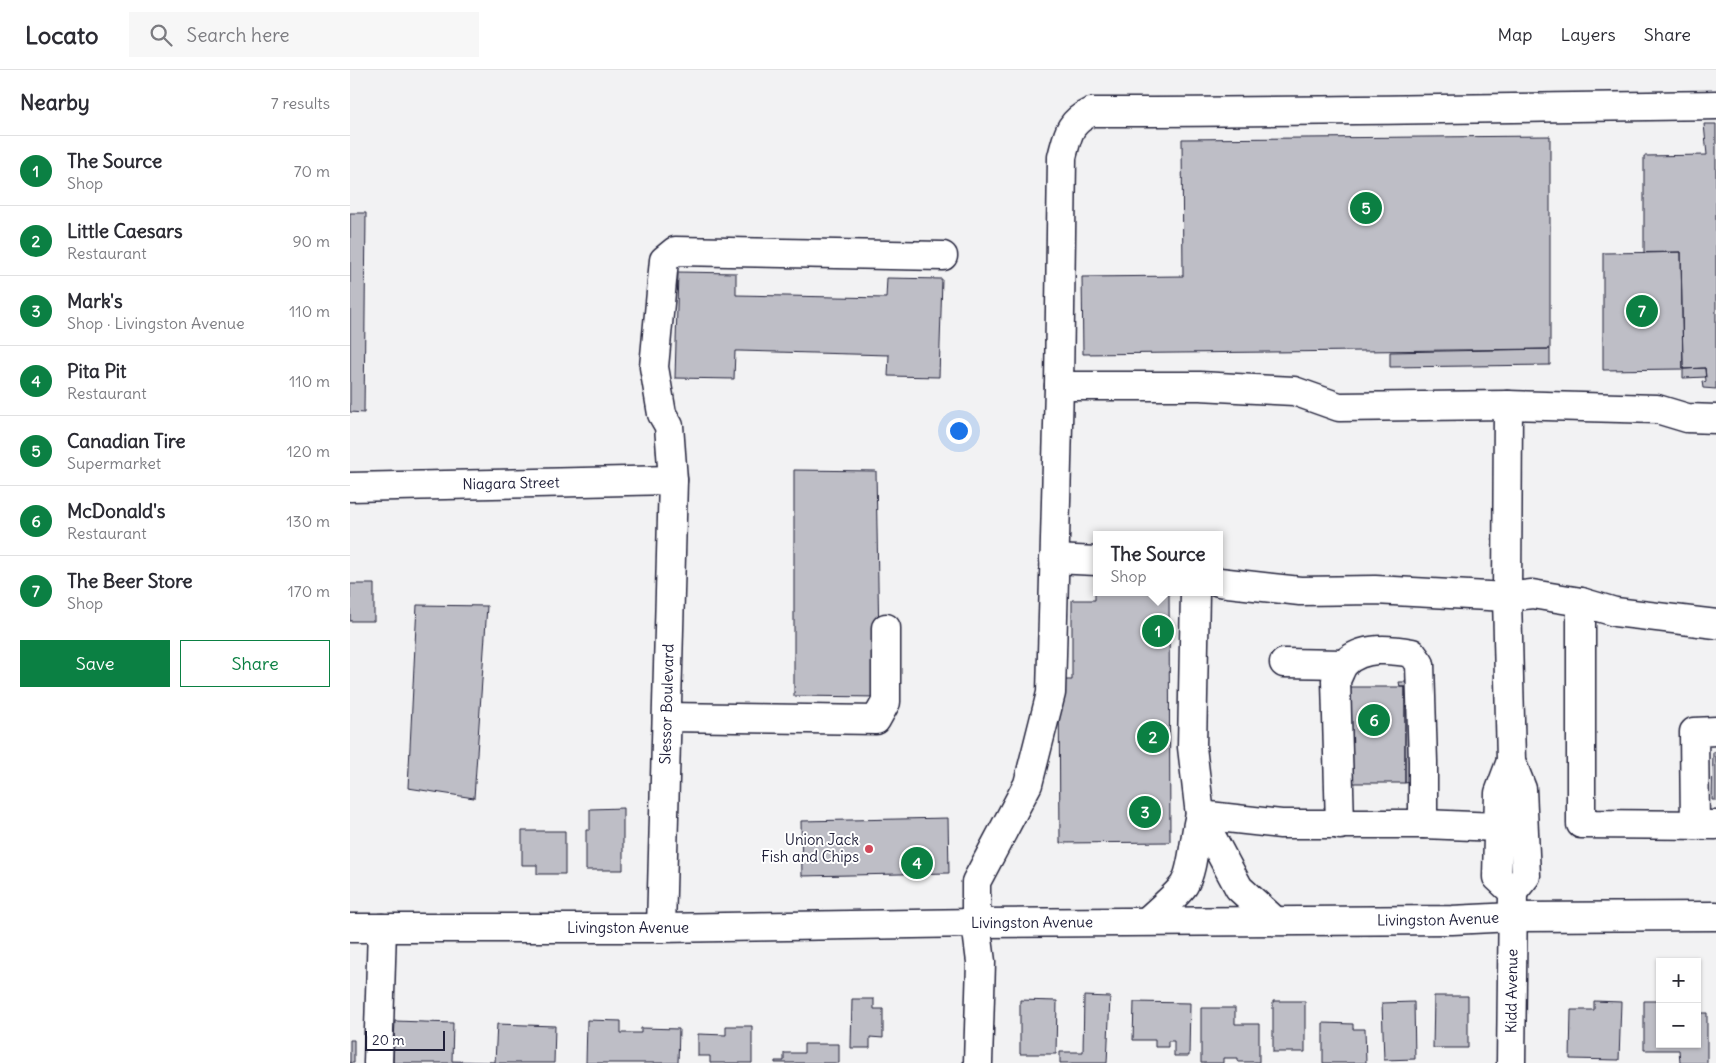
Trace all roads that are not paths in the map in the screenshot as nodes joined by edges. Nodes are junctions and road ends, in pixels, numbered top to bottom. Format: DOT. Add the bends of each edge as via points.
graph roads {
  1 [pos="1716,105"];
  2 [pos="943,256"];
  3 [pos="1059,386"];
  4 [pos="1508,405"];
  5 [pos="1716,419"];
  6 [pos="673,480"];
  7 [pos="350,487"];
  8 [pos="1054,559"];
  9 [pos="1093,561"];
  10 [pos="1223,582"];
  11 [pos="1195,596"];
  12 [pos="1507,597"];
  13 [pos="1581,602"];
  14 [pos="1716,624"];
  15 [pos="886,628"];
  16 [pos="1284,663"];
  17 [pos="1344,664"];
  18 [pos="667,717"];
  19 [pos="1716,732"];
  20 [pos="1511,761"];
  21 [pos="1200,815"];
  22 [pos="1423,824"];
  23 [pos="1340,825"];
  24 [pos="1705,825"];
  25 [pos="1498,827"];
  26 [pos="1513,904"];
  27 [pos="1716,916"];
  28 [pos="1274,920"];
  29 [pos="1147,921"];
  30 [pos="976,923"];
  31 [pos="350,928"];
  32 [pos="382,928"];
  33 [pos="661,928"];
  34 [pos="378,1063"];
  35 [pos="978,1063"];
  36 [pos="1511,1063"];
  1 -- 3 [label="main road" via="1091,112 1080,117 1069,131 1062,157"];
  2 -- 6 [label="main road, Slessor Boulevard" via="675,251 664,260 654,367 662,414 668,426"];
  3 -- 4 [label="main road" via="1200,386 1294,391 1339,407"];
  3 -- 8 [label="main road"];
  4 -- 5 [label="main road" via="1657,409 1687,418"];
  4 -- 12 [label="main road"];
  6 -- 7 [label="main road, Niagara Street"];
  6 -- 18 [label="main road, Slessor Boulevard"];
  8 -- 9 [label="main road"];
  8 -- 30 [label="main road" via="1051,693 1028,784 976,882"];
  10 -- 12 [label="main road" via="1300,591 1375,590"];
  11 -- 21 [label="main road" via="1192,747"];
  12 -- 13 [label="main road" via="1532,594"];
  12 -- 20 [label="main road"];
  13 -- 14 [label="main road" via="1615,612"];
  13 -- 24 [label="main road" via="1581,824"];
  15 -- 18 [label="main road" via="886,702 876,720"];
  16 -- 17 [label="main road"];
  17 -- 22 [label="main road" via="1361,653 1382,650 1412,653 1420,664"];
  17 -- 23 [label="main road" via="1336,680"];
  18 -- 33 [label="main road, Slessor Boulevard"];
  19 -- 24 [label="main road" via="1694,732"];
  20 -- 25 [label="main road" via="1499,793"];
  20 -- 26 [label="main road" via="1522,789 1526,876"];
  21 -- 23 [label="main road" via="1281,824"];
  21 -- 28 [label="main road" via="1238,888"];
  21 -- 29 [label="main road" via="1192,861 1184,884"];
  22 -- 23 [label="main road"];
  22 -- 25 [label="main road"];
  25 -- 26 [label="main road" via="1498,877"];
  26 -- 27 [label="main road, Livingston Avenue"];
  26 -- 28 [label="main road, Livingston Avenue" via="1452,920"];
  26 -- 36 [label="main road, Kidd Avenue"];
  28 -- 29 [label="main road, Livingston Avenue"];
  29 -- 30 [label="main road, Livingston Avenue"];
  30 -- 33 [label="main road, Livingston Avenue"];
  30 -- 35 [label="main road" via="981,962"];
  31 -- 32 [label="main road, Livingston Avenue"];
  32 -- 33 [label="main road, Livingston Avenue"];
  32 -- 34 [label="main road"];
}
